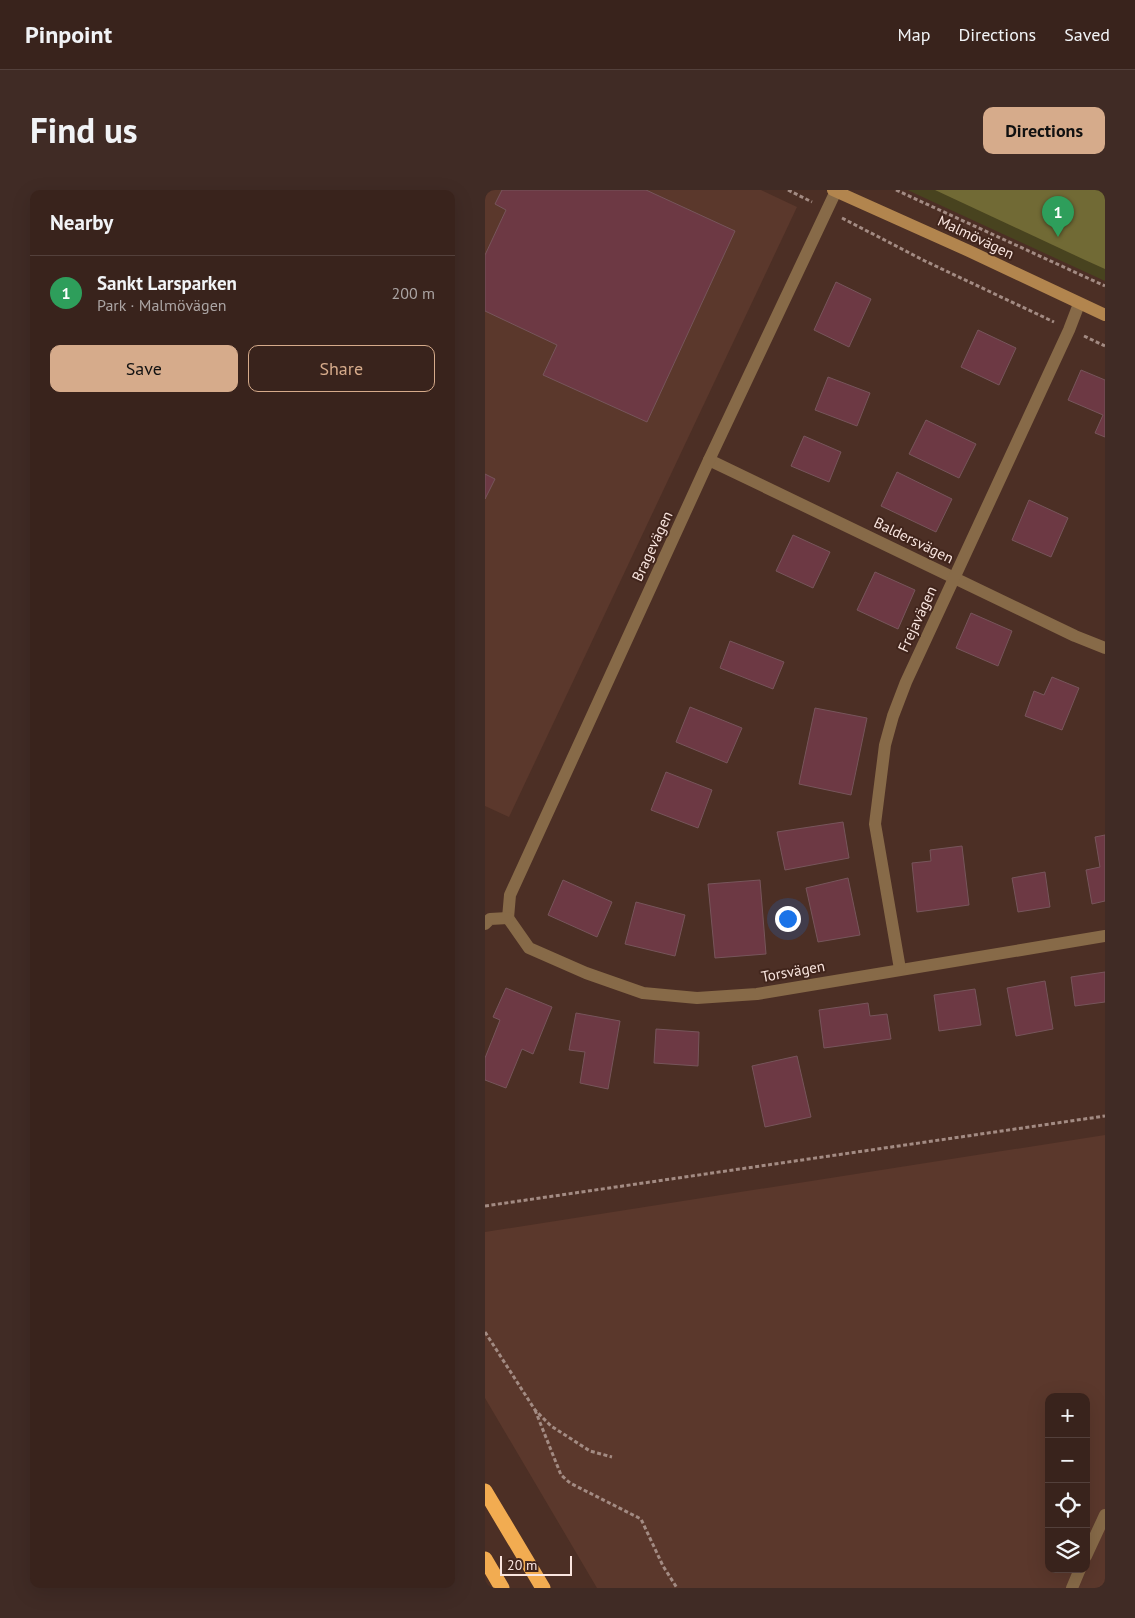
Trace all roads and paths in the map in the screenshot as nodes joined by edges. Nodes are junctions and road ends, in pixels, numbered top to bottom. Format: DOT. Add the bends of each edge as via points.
graph roads {
  1 [pos="788,190"];
  2 [pos="896,190"];
  3 [pos="834,191"];
  4 [pos="827,210"];
  5 [pos="1105,286"];
  6 [pos="1079,304"];
  7 [pos="1105,315"];
  8 [pos="1069,330"];
  9 [pos="1105,346"];
  10 [pos="709,460"];
  11 [pos="954,578"];
  12 [pos="1105,648"];
  13 [pos="508,918"];
  14 [pos="485,924"];
  15 [pos="1105,936"];
  16 [pos="899,969"];
  17 [pos="1105,1116"];
  18 [pos="485,1206"];
  19 [pos="485,1332"];
  20 [pos="535,1410"];
  21 [pos="611,1457"];
  22 [pos="485,1491"];
  23 [pos="1105,1515"];
  24 [pos="1090,1547"];
  25 [pos="485,1560"];
  26 [pos="1079,1573"];
  27 [pos="502,1588"];
  28 [pos="543,1588"];
  29 [pos="677,1588"];
  30 [pos="1072,1588"];
  1 -- 4 [label="path"];
  2 -- 5 [label="path"];
  3 -- 4 [label="street, Bragevägen"];
  3 -- 6 [label="main road, Malmövägen"];
  4 -- 8 [label="path"];
  4 -- 10 [label="street, Bragevägen"];
  6 -- 7 [label="main road, Malmövägen"];
  6 -- 8 [label="street, Frejavägen"];
  8 -- 9 [label="path"];
  8 -- 11 [label="street, Frejavägen"];
  10 -- 11 [label="street, Baldersvägen"];
  10 -- 13 [label="street, Bragevägen" via="510,895"];
  11 -- 12 [label="street, Baldersvägen"];
  11 -- 16 [label="street, Frejavägen" via="906,682 885,745 875,824"];
  13 -- 14 [label="street" via="490,918"];
  13 -- 16 [label="street, Torsvägen" via="529,948 643,993 697,998 757,994"];
  15 -- 16 [label="street, Torsvägen"];
  17 -- 18 [label="path"];
  19 -- 20 [label="path"];
  20 -- 21 [label="path" via="551,1426 590,1451"];
  20 -- 29 [label="path" via="561,1475 570,1483 641,1519"];
  22 -- 28 [label="highway"];
  23 -- 24 [label="street"];
  25 -- 27 [label="highway"];
  26 -- 30 [label="street"];
}
